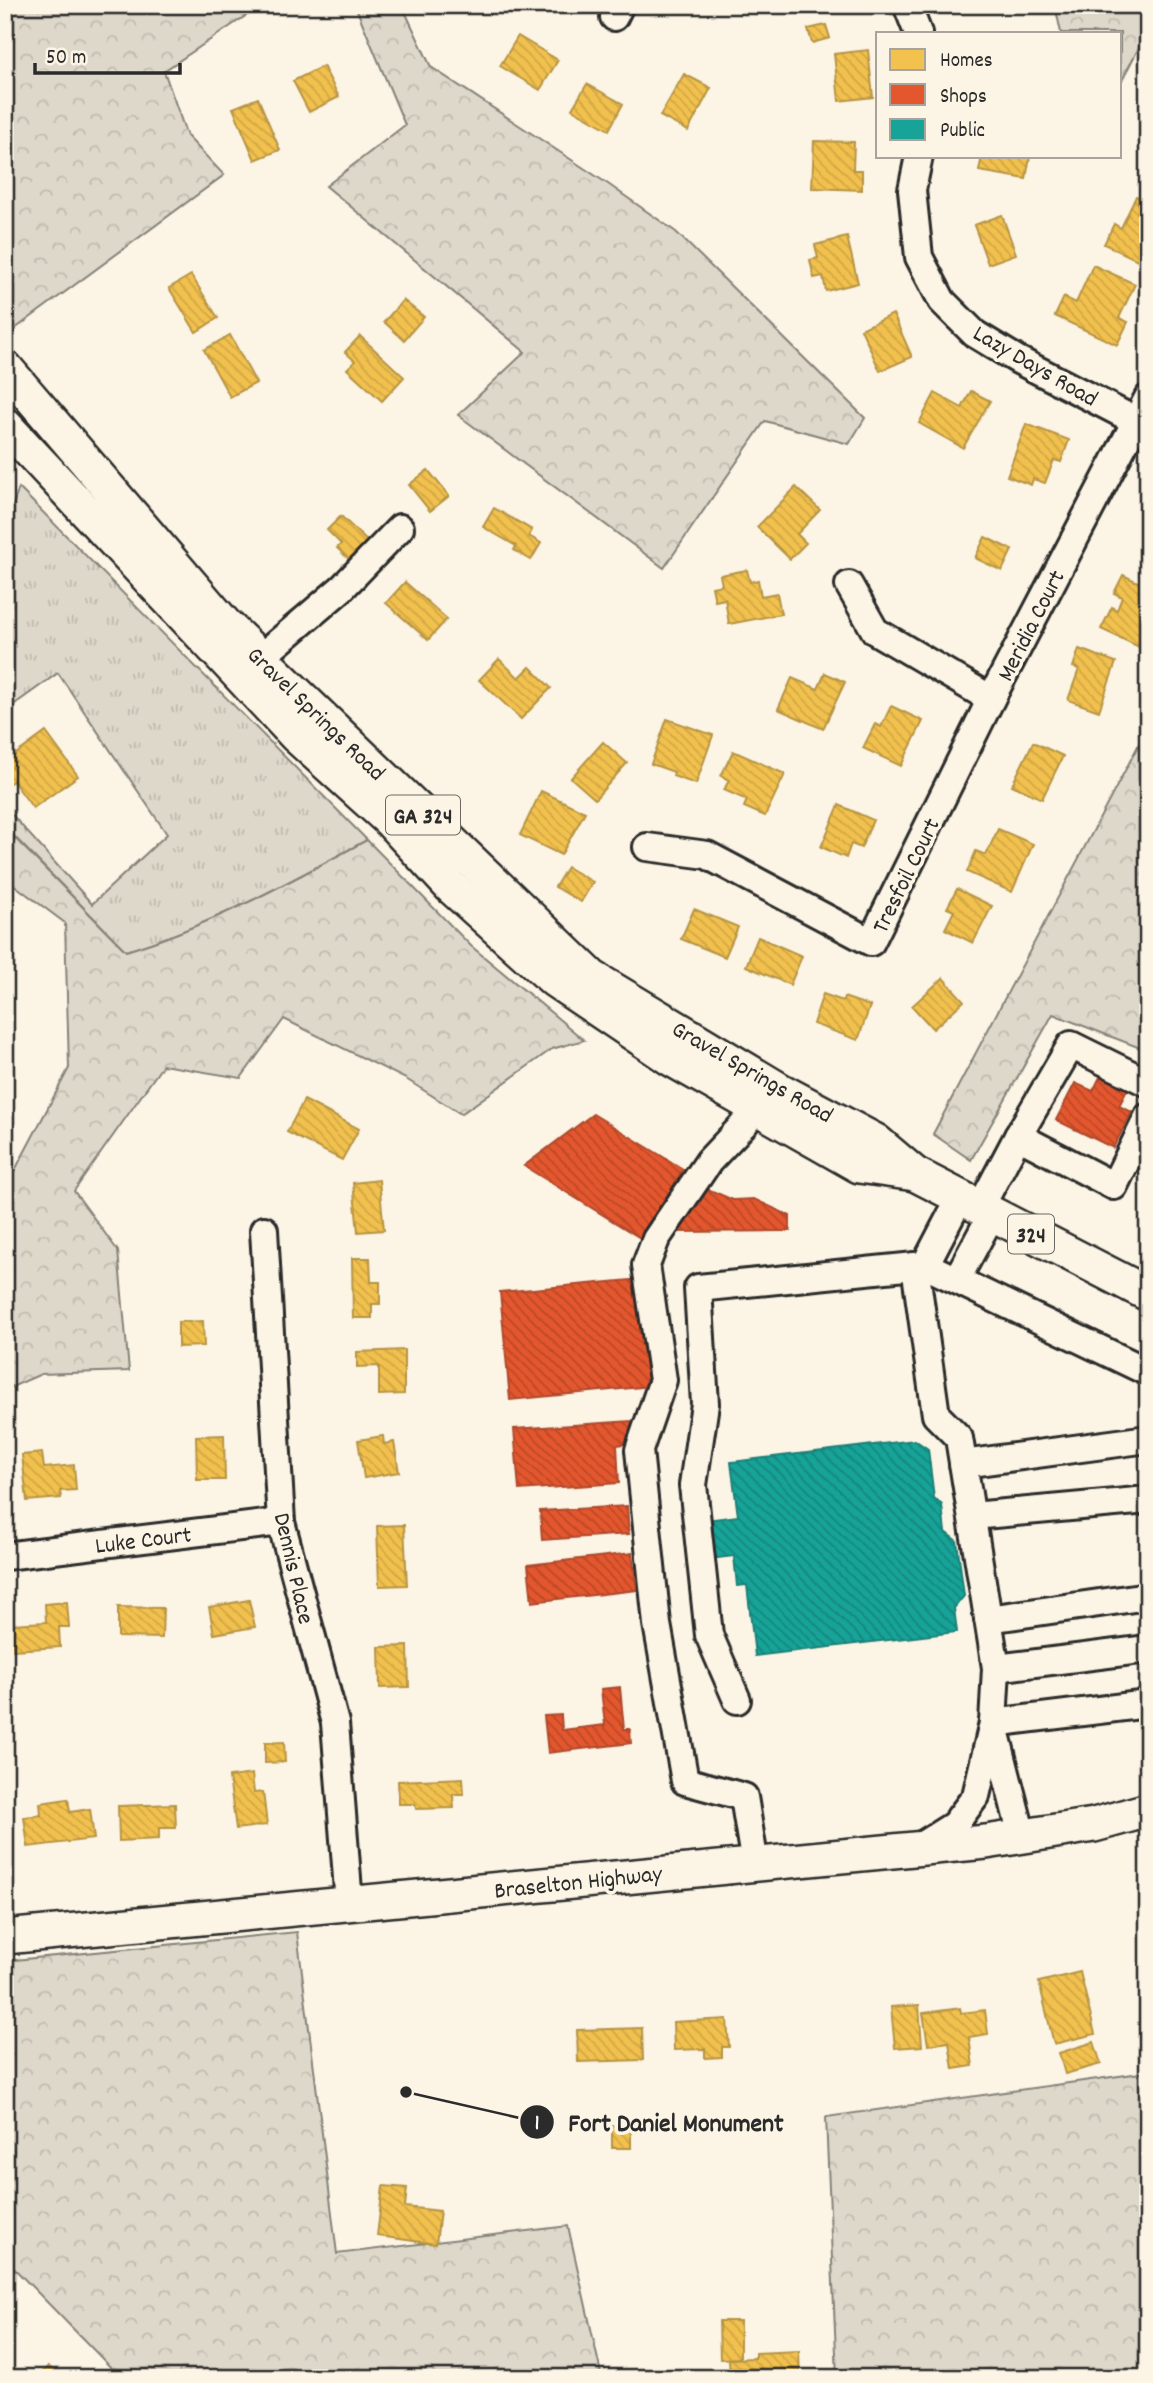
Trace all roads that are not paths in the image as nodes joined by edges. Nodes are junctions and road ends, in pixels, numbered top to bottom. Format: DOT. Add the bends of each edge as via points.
graph roads {
  1 [pos="907,5"];
  2 [pos="918,32"];
  3 [pos="919,158"];
  4 [pos="5,367"];
  5 [pos="1142,409"];
  6 [pos="5,425"];
  7 [pos="400,528"];
  8 [pos="849,585"];
  9 [pos="260,658"];
  10 [pos="991,699"];
  11 [pos="647,847"];
  12 [pos="1148,1083"];
  13 [pos="755,1107"];
  14 [pos="1148,1117"];
  15 [pos="1018,1136"];
  16 [pos="1137,1166"];
  17 [pos="915,1174"];
  18 [pos="978,1207"];
  19 [pos="264,1230"];
  20 [pos="920,1265"];
  21 [pos="957,1279"];
  22 [pos="1148,1294"];
  23 [pos="1148,1372"];
  24 [pos="1148,1439"];
  25 [pos="963,1464"];
  26 [pos="1148,1500"];
  27 [pos="972,1516"];
  28 [pos="281,1522"];
  29 [pos="5,1556"];
  30 [pos="1148,1596"];
  31 [pos="988,1619"];
  32 [pos="1148,1649"];
  33 [pos="996,1668"];
  34 [pos="737,1700"];
  35 [pos="1148,1704"];
  36 [pos="993,1723"];
  37 [pos="1148,1810"];
  38 [pos="1022,1836"];
  39 [pos="917,1848"];
  40 [pos="755,1865"];
  41 [pos="349,1904"];
  42 [pos="5,1937"];
  1 -- 2 [label="street"];
  3 -- 5 [label="street, Lazy Days Road" via="912,190 919,257 942,301 975,334 1018,360"];
  4 -- 9 [label="main road, Gravel Springs Road / GA 324" via="225,624"];
  5 -- 10 [label="street, Meridia Court"];
  6 -- 13 [label="main road, Gravel Springs Road / GA 324" via="296,736 390,821 451,887 554,980 671,1059"];
  7 -- 9 [label="street" via="342,588"];
  8 -- 10 [label="street, Meridia Court" via="875,631"];
  9 -- 17 [label="main road, Gravel Springs Road / GA 324" via="592,977 780,1090 876,1140"];
  10 -- 11 [label="street, Tresfoil Court" via="872,942 707,855"];
  12 -- 15 [label="street" via="1071,1045"];
  13 -- 17 [label="main road, Gravel Springs Road / GA 324" via="859,1166"];
  13 -- 40 [label="street" via="709,1161 656,1239 646,1265 663,1380 639,1450 657,1624 685,1781 744,1797"];
  14 -- 16 [label="street"];
  15 -- 16 [label="street" via="1114,1186"];
  15 -- 18 [label="street"];
  17 -- 18 [label="main road, Gravel Springs Road / 324"];
  18 -- 20 [label="street"];
  18 -- 21 [label="street"];
  18 -- 22 [label="main road, Gravel Springs Road / 324"];
  19 -- 28 [label="street, Dennis Place"];
  20 -- 21 [label="street"];
  20 -- 25 [label="street" via="936,1415 959,1438"];
  20 -- 34 [label="street" via="698,1288 705,1404 694,1485 709,1635"];
  21 -- 23 [label="street"];
  24 -- 25 [label="street"];
  25 -- 27 [label="street"];
  26 -- 27 [label="street"];
  27 -- 31 [label="street"];
  28 -- 29 [label="street, Luke Court"];
  28 -- 41 [label="street, Dennis Place" via="335,1723"];
  30 -- 31 [label="street"];
  31 -- 33 [label="street"];
  32 -- 33 [label="street"];
  33 -- 36 [label="street"];
  35 -- 36 [label="street"];
  36 -- 38 [label="street"];
  36 -- 39 [label="street" via="976,1796 954,1825"];
  37 -- 38 [label="main road, Braselton Highway" via="1094,1825"];
  38 -- 39 [label="main road, Braselton Highway"];
  39 -- 40 [label="main road, Braselton Highway"];
  40 -- 41 [label="main road, Braselton Highway"];
  41 -- 42 [label="main road, Braselton Highway"];
}
